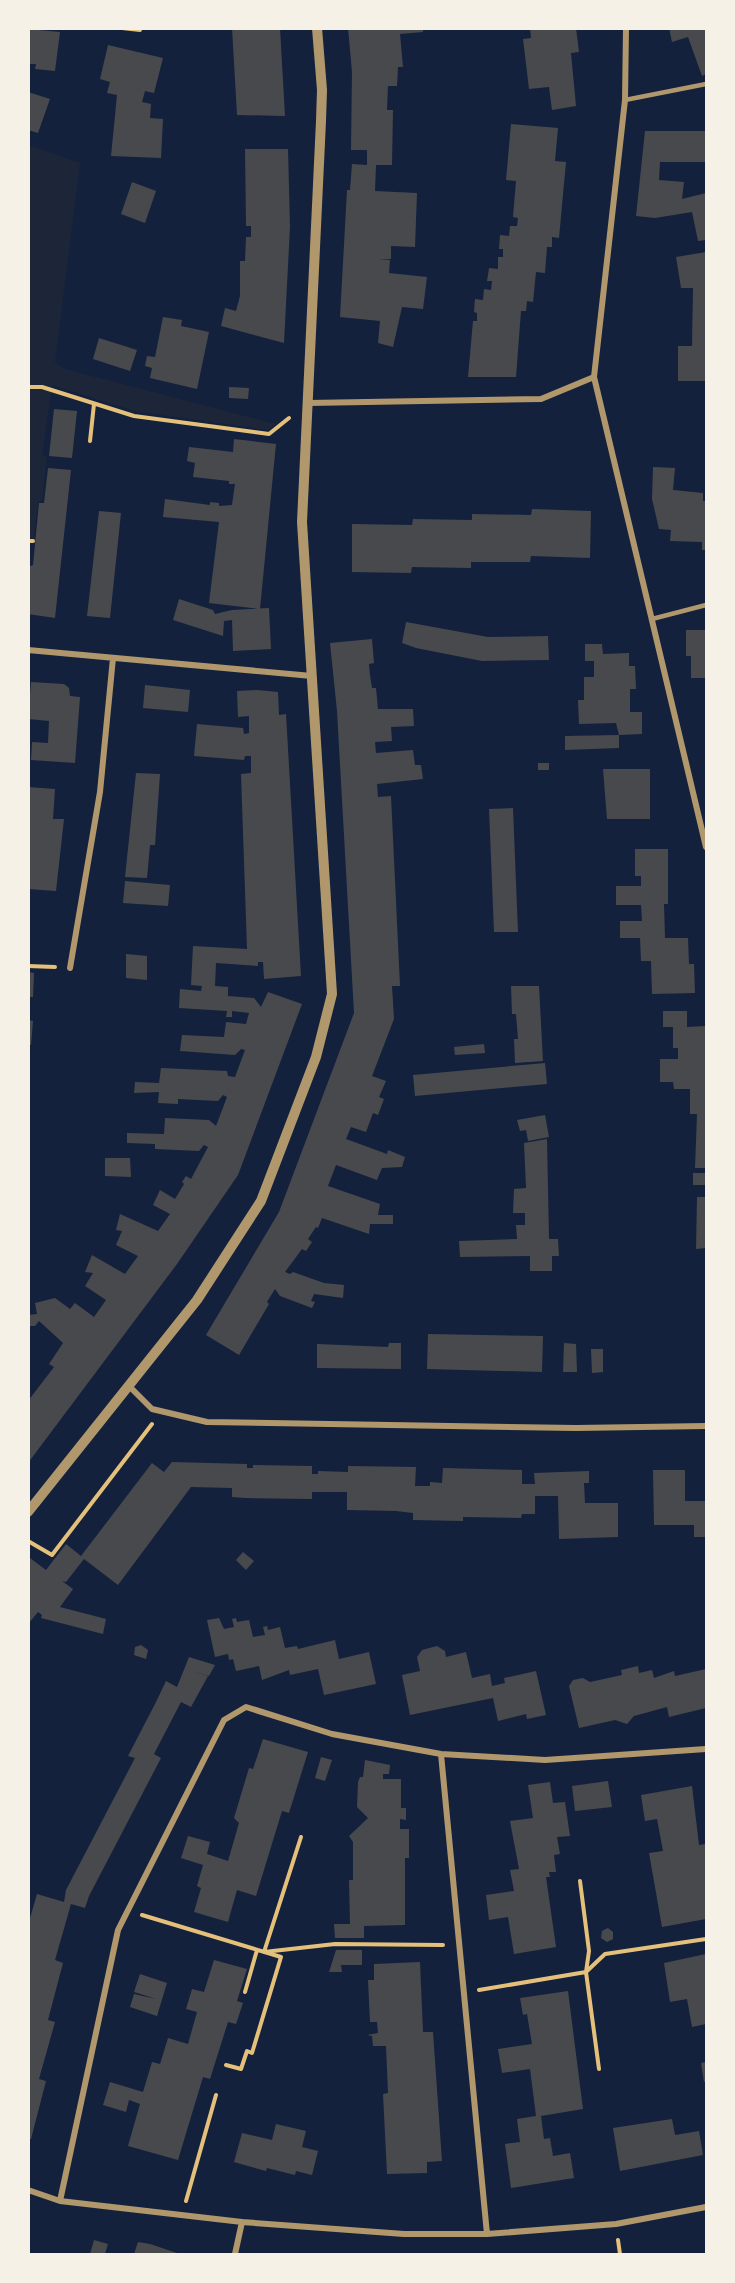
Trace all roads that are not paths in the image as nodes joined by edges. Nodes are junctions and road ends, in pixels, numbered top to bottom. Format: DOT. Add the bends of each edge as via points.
graph roads {
  1 [pos="316,28"];
  2 [pos="626,28"];
  3 [pos="706,84"];
  4 [pos="625,100"];
  5 [pos="594,377"];
  6 [pos="308,403"];
  7 [pos="706,605"];
  8 [pos="652,619"];
  9 [pos="28,650"];
  10 [pos="113,658"];
  11 [pos="312,676"];
  12 [pos="706,847"];
  13 [pos="70,968"];
  14 [pos="128,1385"];
  15 [pos="706,1426"];
  16 [pos="28,1512"];
  17 [pos="706,1749"];
  18 [pos="441,1754"];
  19 [pos="28,2190"];
  20 [pos="60,2201"];
  21 [pos="706,2207"];
  22 [pos="242,2222"];
  23 [pos="487,2234"];
  24 [pos="235,2254"];
  1 -- 6 [label="street" via="321,111"];
  2 -- 4 [label="street"];
  3 -- 4 [label="lane"];
  4 -- 5 [label="street"];
  5 -- 6 [label="street" via="541,399"];
  5 -- 8 [label="street"];
  6 -- 11 [label="street" via="302,522"];
  7 -- 8 [label="lane"];
  8 -- 12 [label="street"];
  9 -- 10 [label="street"];
  10 -- 11 [label="street"];
  10 -- 13 [label="street" via="100,792"];
  11 -- 14 [label="street" via="332,994 316,1057 261,1201 197,1300"];
  14 -- 15 [label="street" via="152,1409 207,1422 576,1428"];
  14 -- 16 [label="street"];
  17 -- 18 [label="street" via="545,1760"];
  18 -- 20 [label="street" via="332,1734 246,1707 224,1720 118,1930"];
  18 -- 23 [label="street"];
  19 -- 20 [label="street"];
  20 -- 22 [label="street"];
  21 -- 23 [label="street" via="621,2224"];
  22 -- 23 [label="street" via="404,2235"];
  22 -- 24 [label="street"];
}
